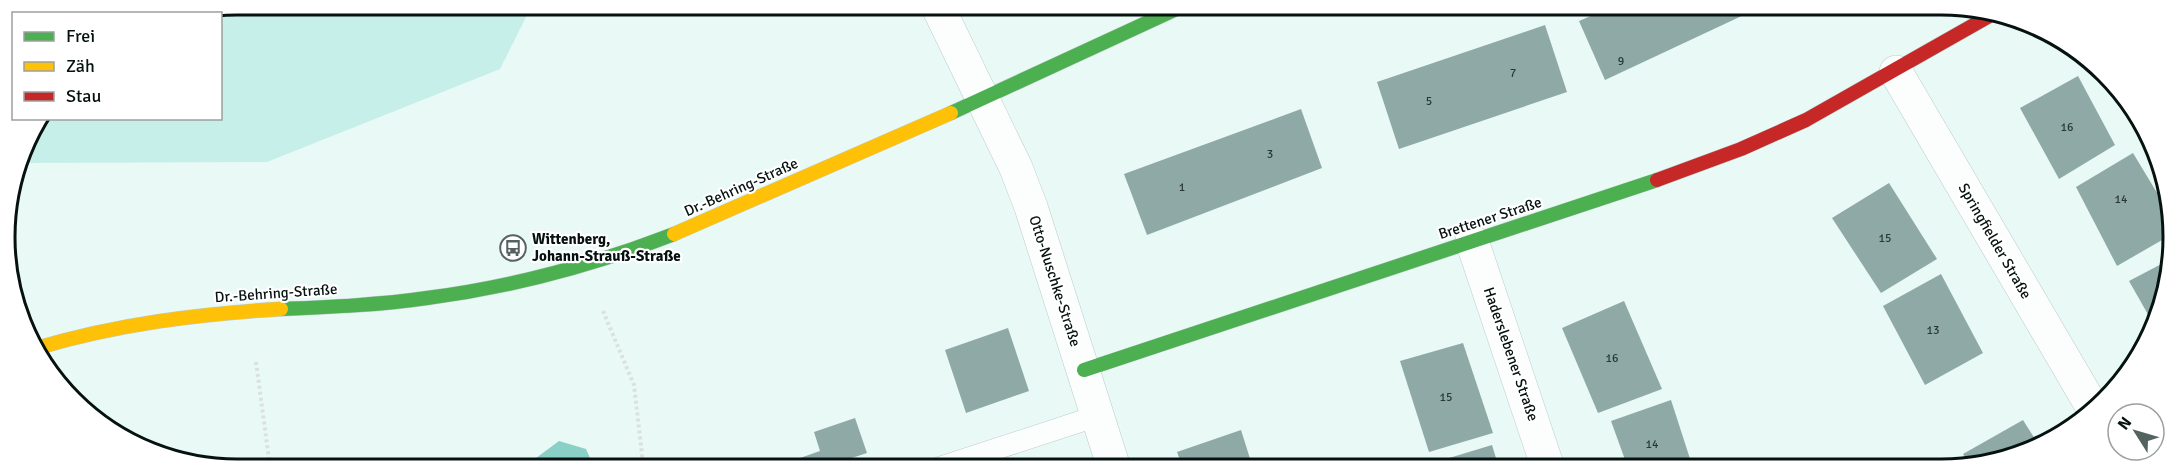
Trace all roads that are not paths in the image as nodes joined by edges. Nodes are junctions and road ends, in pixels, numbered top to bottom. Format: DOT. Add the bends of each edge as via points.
graph roads {
  1 [pos="942,15"];
  2 [pos="1164,15"];
  3 [pos="1984,19"];
  4 [pos="1896,72"];
  5 [pos="983,99"];
  6 [pos="1472,242"];
  7 [pos="44,346"];
  8 [pos="1084,370"];
  9 [pos="2089,402"];
  10 [pos="1097,416"];
  11 [pos="968,459"];
  12 [pos="1111,459"];
  13 [pos="1545,459"];
  1 -- 5 [label="street, Otto-Nuschke-Straße"];
  2 -- 5 [label="street, Dr.-Behring-Straße"];
  3 -- 4 [label="street, Brettener Straße"];
  4 -- 6 [label="street, Brettener Straße" via="1741,149"];
  4 -- 9 [label="street, Springfielder Straße"];
  5 -- 7 [label="street, Dr.-Behring-Straße" via="688,229 557,272 389,303 186,316"];
  5 -- 8 [label="street, Otto-Nuschke-Straße" via="1031,207"];
  6 -- 8 [label="street, Brettener Straße"];
  6 -- 13 [label="street, Haderslebener Straße"];
  8 -- 10 [label="street, Otto-Nuschke-Straße"];
  10 -- 11 [label="lane"];
  10 -- 12 [label="street, Otto-Nuschke-Straße"];
}
